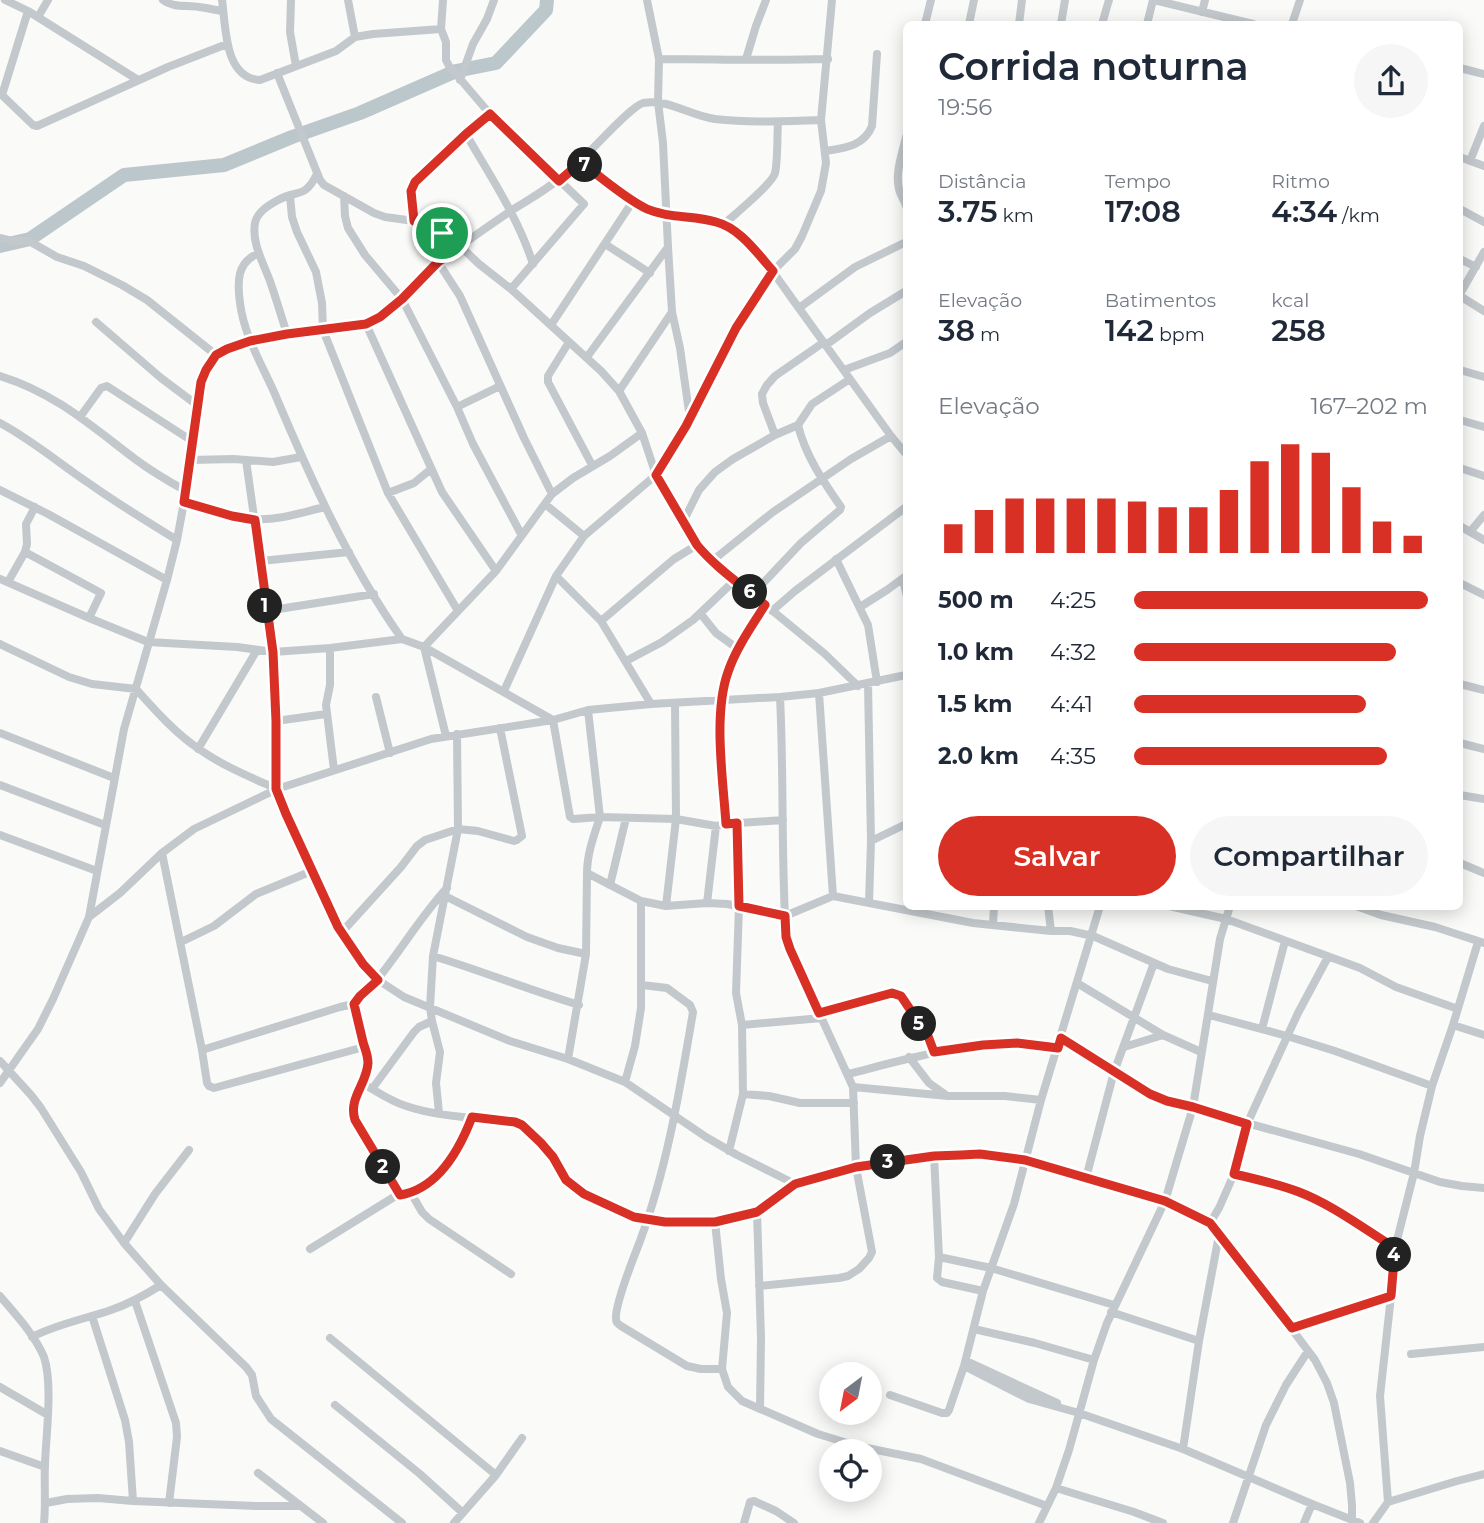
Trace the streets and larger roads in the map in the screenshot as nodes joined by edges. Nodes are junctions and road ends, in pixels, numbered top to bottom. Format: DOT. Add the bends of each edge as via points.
graph roads {
  1 [pos="5,0"];
  2 [pos="48,0"];
  3 [pos="163,0"];
  4 [pos="222,0"];
  5 [pos="291,0"];
  6 [pos="348,0"];
  7 [pos="443,0"];
  8 [pos="494,0"];
  9 [pos="647,0"];
  10 [pos="766,0"];
  11 [pos="827,0"];
  12 [pos="832,0"];
  13 [pos="931,0"];
  14 [pos="974,0"];
  15 [pos="1022,0"];
  16 [pos="1065,0"];
  17 [pos="1109,0"];
  18 [pos="1153,0"];
  19 [pos="1205,0"];
  20 [pos="1300,0"];
  21 [pos="28,11"];
  22 [pos="223,11"];
  23 [pos="1202,12"];
  24 [pos="38,18"];
  25 [pos="1214,20"];
  26 [pos="926,21"];
  27 [pos="970,21"];
  28 [pos="1019,21"];
  29 [pos="1062,21"];
  30 [pos="1103,21"];
  31 [pos="1148,21"];
  32 [pos="1293,21"];
  33 [pos="440,29"];
  34 [pos="355,37"];
  35 [pos="227,44"];
  36 [pos="877,54"];
  37 [pos="659,59"];
  38 [pos="828,59"];
  39 [pos="746,60"];
  40 [pos="296,66"];
  41 [pos="1463,69"];
  42 [pos="277,73"];
  43 [pos="1484,74"];
  44 [pos="138,80"];
  45 [pos="460,80"];
  46 [pos="1,94"];
  47 [pos="658,102"];
  48 [pos="490,114"];
  49 [pos="821,120"];
  50 [pos="778,122"];
  51 [pos="1484,126"];
  52 [pos="466,134"];
  53 [pos="903,149"];
  54 [pos="825,151"];
  55 [pos="1463,158"];
  56 [pos="1470,161"];
  57 [pos="581,162"];
  58 [pos="1484,166"];
  59 [pos="317,174"];
  60 [pos="559,181"];
  61 [pos="290,196"];
  62 [pos="344,196"];
  63 [pos="903,199"];
  64 [pos="634,201"];
  65 [pos="510,211"];
  66 [pos="1463,211"];
  67 [pos="667,216"];
  68 [pos="414,221"];
  69 [pos="1484,222"];
  70 [pos="723,225"];
  71 [pos="0,238"];
  72 [pos="605,244"];
  73 [pos="903,244"];
  74 [pos="460,246"];
  75 [pos="668,247"];
  76 [pos="259,253"];
  77 [pos="1484,253"];
  78 [pos="1463,260"];
  79 [pos="438,262"];
  80 [pos="533,264"];
  81 [pos="1476,267"];
  82 [pos="773,271"];
  83 [pos="650,273"];
  84 [pos="511,289"];
  85 [pos="1463,290"];
  86 [pos="903,293"];
  87 [pos="1463,297"];
  88 [pos="402,299"];
  89 [pos="799,308"];
  90 [pos="1484,311"];
  91 [pos="673,313"];
  92 [pos="96,322"];
  93 [pos="366,324"];
  94 [pos="551,325"];
  95 [pos="323,330"];
  96 [pos="287,334"];
  97 [pos="250,341"];
  98 [pos="569,342"];
  99 [pos="825,344"];
  100 [pos="903,344"];
  101 [pos="216,355"];
  102 [pos="587,358"];
  103 [pos="844,370"];
  104 [pos="1463,371"];
  105 [pos="0,376"];
  106 [pos="1484,377"];
  107 [pos="850,379"];
  108 [pos="500,386"];
  109 [pos="619,391"];
  110 [pos="197,405"];
  111 [pos="457,407"];
  112 [pos="80,418"];
  113 [pos="690,419"];
  114 [pos="1463,421"];
  115 [pos="0,423"];
  116 [pos="798,425"];
  117 [pos="1484,427"];
  118 [pos="642,433"];
  119 [pos="775,435"];
  120 [pos="891,436"];
  121 [pos="192,441"];
  122 [pos="903,447"];
  123 [pos="302,457"];
  124 [pos="190,460"];
  125 [pos="246,460"];
  126 [pos="592,466"];
  127 [pos="1463,469"];
  128 [pos="431,470"];
  129 [pos="656,475"];
  130 [pos="1484,476"];
  131 [pos="822,479"];
  132 [pos="0,490"];
  133 [pos="186,491"];
  134 [pos="388,493"];
  135 [pos="552,494"];
  136 [pos="184,502"];
  137 [pos="545,504"];
  138 [pos="35,507"];
  139 [pos="325,507"];
  140 [pos="903,509"];
  141 [pos="1484,514"];
  142 [pos="255,520"];
  143 [pos="683,522"];
  144 [pos="1463,528"];
  145 [pos="1470,532"];
  146 [pos="522,534"];
  147 [pos="584,536"];
  148 [pos="177,540"];
  149 [pos="1484,540"];
  150 [pos="697,545"];
  151 [pos="25,552"];
  152 [pos="349,552"];
  153 [pos="836,559"];
  154 [pos="261,561"];
  155 [pos="712,561"];
  156 [pos="496,571"];
  157 [pos="556,576"];
  158 [pos="903,578"];
  159 [pos="4,580"];
  160 [pos="167,580"];
  161 [pos="735,580"];
  162 [pos="1463,584"];
  163 [pos="374,594"];
  164 [pos="753,594"];
  165 [pos="1484,595"];
  166 [pos="860,607"];
  167 [pos="769,608"];
  168 [pos="266,611"];
  169 [pos="458,611"];
  170 [pos="700,613"];
  171 [pos="89,618"];
  172 [pos="601,621"];
  173 [pos="402,639"];
  174 [pos="148,642"];
  175 [pos="0,644"];
  176 [pos="424,647"];
  177 [pos="330,648"];
  178 [pos="738,649"];
  179 [pos="257,650"];
  180 [pos="273,652"];
  181 [pos="626,661"];
  182 [pos="903,676"];
  183 [pos="873,683"];
  184 [pos="1463,684"];
  185 [pos="858,686"];
  186 [pos="1483,686"];
  187 [pos="136,689"];
  188 [pos="504,691"];
  189 [pos="819,693"];
  190 [pos="376,696"];
  191 [pos="780,697"];
  192 [pos="720,702"];
  193 [pos="675,703"];
  194 [pos="651,704"];
  195 [pos="588,710"];
  196 [pos="326,714"];
  197 [pos="553,720"];
  198 [pos="276,721"];
  199 [pos="500,728"];
  200 [pos="0,733"];
  201 [pos="457,734"];
  202 [pos="446,736"];
  203 [pos="1463,744"];
  204 [pos="198,749"];
  205 [pos="1484,749"];
  206 [pos="390,753"];
  207 [pos="334,770"];
  208 [pos="114,778"];
  209 [pos="0,785"];
  210 [pos="276,789"];
  211 [pos="1463,796"];
  212 [pos="1484,799"];
  213 [pos="600,817"];
  214 [pos="626,818"];
  215 [pos="676,819"];
  216 [pos="783,820"];
  217 [pos="737,823"];
  218 [pos="726,824"];
  219 [pos="105,825"];
  220 [pos="903,825"];
  221 [pos="716,826"];
  222 [pos="458,829"];
  223 [pos="0,835"];
  224 [pos="871,841"];
  225 [pos="162,853"];
  226 [pos="1463,864"];
  227 [pos="97,871"];
  228 [pos="312,871"];
  229 [pos="587,873"];
  230 [pos="1484,873"];
  231 [pos="610,884"];
  232 [pos="446,892"];
  233 [pos="833,896"];
  234 [pos="641,901"];
  235 [pos="869,902"];
  236 [pos="707,903"];
  237 [pos="666,906"];
  238 [pos="739,906"];
  239 [pos="903,909"];
  240 [pos="908,910"];
  241 [pos="994,910"];
  242 [pos="1048,910"];
  243 [pos="1099,910"];
  244 [pos="1187,910"];
  245 [pos="1229,910"];
  246 [pos="1367,910"];
  247 [pos="785,916"];
  248 [pos="89,917"];
  249 [pos="1226,919"];
  250 [pos="993,925"];
  251 [pos="1051,931"];
  252 [pos="342,932"];
  253 [pos="1093,936"];
  254 [pos="1285,941"];
  255 [pos="181,942"];
  256 [pos="1481,942"];
  257 [pos="586,954"];
  258 [pos="433,956"];
  259 [pos="1328,957"];
  260 [pos="1154,964"];
  261 [pos="378,980"];
  262 [pos="1212,981"];
  263 [pos="1077,983"];
  264 [pos="642,985"];
  265 [pos="354,1004"];
  266 [pos="579,1005"];
  267 [pos="430,1007"];
  268 [pos="1458,1009"];
  269 [pos="821,1015"];
  270 [pos="1209,1015"];
  271 [pos="1134,1018"];
  272 [pos="432,1021"];
  273 [pos="742,1025"];
  274 [pos="1453,1025"];
  275 [pos="1262,1029"];
  276 [pos="1163,1035"];
  277 [pos="1484,1035"];
  278 [pos="1287,1036"];
  279 [pos="1061,1038"];
  280 [pos="364,1047"];
  281 [pos="1124,1047"];
  282 [pos="1058,1048"];
  283 [pos="202,1050"];
  284 [pos="934,1052"];
  285 [pos="1201,1052"];
  286 [pos="909,1057"];
  287 [pos="568,1059"];
  288 [pos="0,1061"];
  289 [pos="9,1070"];
  290 [pos="1114,1072"];
  291 [pos="848,1074"];
  292 [pos="625,1082"];
  293 [pos="0,1083"];
  294 [pos="362,1083"];
  295 [pos="1432,1086"];
  296 [pos="853,1087"];
  297 [pos="372,1089"];
  298 [pos="743,1094"];
  299 [pos="948,1096"];
  300 [pos="1041,1100"];
  301 [pos="853,1103"];
  302 [pos="1193,1107"];
  303 [pos="439,1113"];
  304 [pos="675,1116"];
  305 [pos="472,1117"];
  306 [pos="1247,1124"];
  307 [pos="189,1150"];
  308 [pos="729,1151"];
  309 [pos="934,1156"];
  310 [pos="1025,1160"];
  311 [pos="856,1167"];
  312 [pos="1414,1173"];
  313 [pos="1234,1174"];
  314 [pos="1086,1178"];
  315 [pos="795,1184"];
  316 [pos="1484,1188"];
  317 [pos="411,1193"];
  318 [pos="400,1195"];
  319 [pos="1165,1201"];
  320 [pos="757,1212"];
  321 [pos="648,1220"];
  322 [pos="715,1222"];
  323 [pos="1210,1223"];
  324 [pos="1219,1235"];
  325 [pos="124,1243"];
  326 [pos="1395,1248"];
  327 [pos="310,1249"];
  328 [pos="939,1257"];
  329 [pos="991,1268"];
  330 [pos="511,1274"];
  331 [pos="161,1285"];
  332 [pos="759,1286"];
  333 [pos="983,1291"];
  334 [pos="0,1296"];
  335 [pos="1391,1296"];
  336 [pos="135,1301"];
  337 [pos="1113,1308"];
  338 [pos="93,1316"];
  339 [pos="1292,1328"];
  340 [pos="974,1329"];
  341 [pos="32,1337"];
  342 [pos="330,1338"];
  343 [pos="1199,1340"];
  344 [pos="1484,1347"];
  345 [pos="1308,1350"];
  346 [pos="1411,1354"];
  347 [pos="1094,1360"];
  348 [pos="965,1364"];
  349 [pos="722,1369"];
  350 [pos="0,1387"];
  351 [pos="890,1395"];
  352 [pos="335,1405"];
  353 [pos="760,1409"];
  354 [pos="1079,1413"];
  355 [pos="48,1415"];
  356 [pos="522,1438"];
  357 [pos="1183,1449"];
  358 [pos="0,1451"];
  359 [pos="45,1467"];
  360 [pos="258,1473"];
  361 [pos="1484,1474"];
  362 [pos="496,1475"];
  363 [pos="1250,1476"];
  364 [pos="1056,1488"];
  365 [pos="133,1501"];
  366 [pos="1388,1502"];
  367 [pos="46,1503"];
  368 [pos="169,1503"];
  369 [pos="1312,1504"];
  370 [pos="300,1506"];
  371 [pos="1047,1506"];
  372 [pos="1134,1512"];
  373 [pos="463,1513"];
  374 [pos="1356,1521"];
  375 [pos="44,1523"];
  376 [pos="323,1523"];
  377 [pos="402,1523"];
  378 [pos="454,1523"];
  379 [pos="744,1523"];
  380 [pos="794,1523"];
  381 [pos="1038,1523"];
  382 [pos="1135,1523"];
  383 [pos="1163,1523"];
  384 [pos="1233,1523"];
  385 [pos="1304,1523"];
  386 [pos="1373,1523"];
  1 -- 21 [label="street"];
  2 -- 24 [label="street"];
  3 -- 22 [label="street"];
  4 -- 22 [label="street"];
  5 -- 40 [label="street" via="289,32"];
  6 -- 34 [label="street"];
  7 -- 33 [label="street"];
  8 -- 45 [label="street"];
  9 -- 37 [label="street"];
  10 -- 39 [label="street"];
  11 -- 12 [label="street"];
  12 -- 38 [label="street"];
  13 -- 26 [label="street"];
  14 -- 27 [label="street"];
  15 -- 28 [label="street"];
  16 -- 29 [label="street"];
  17 -- 30 [label="street"];
  18 -- 23 [label="street"];
  18 -- 31 [label="street"];
  19 -- 23 [label="street"];
  20 -- 32 [label="street"];
  21 -- 24 [label="street"];
  21 -- 46 [label="street"];
  22 -- 35 [label="street"];
  23 -- 25 [label="street"];
  24 -- 44 [label="street"];
  33 -- 34 [label="street"];
  33 -- 45 [label="street" via="446,60"];
  34 -- 40 [label="street" via="337,51"];
  35 -- 42 [label="street" via="242,74 260,80"];
  35 -- 44 [label="street"];
  36 -- 54 [label="street" via="870,131 857,144"];
  37 -- 39 [label="street"];
  37 -- 47 [label="street"];
  38 -- 39 [label="street"];
  38 -- 49 [label="street"];
  40 -- 42 [label="street"];
  41 -- 43 [label="street"];
  42 -- 59 [label="street"];
  44 -- 46 [label="street" via="37,126"];
  45 -- 48 [label="street"];
  47 -- 50 [label="street" via="704,117"];
  47 -- 57 [label="street" via="631,110"];
  47 -- 67 [label="street"];
  48 -- 52 [label="street"];
  48 -- 60 [label="street"];
  49 -- 50 [label="street"];
  49 -- 54 [label="street"];
  50 -- 70 [label="street" via="775,174"];
  51 -- 56 [label="street"];
  52 -- 65 [label="street"];
  52 -- 68 [label="street" via="415,182 411,191"];
  53 -- 63 [label="street" via="898,181"];
  54 -- 82 [label="street" via="821,191 802,236"];
  55 -- 56 [label="street"];
  56 -- 58 [label="street"];
  57 -- 60 [label="street"];
  57 -- 64 [label="street"];
  59 -- 61 [label="street" via="307,190"];
  59 -- 62 [label="street" via="324,185"];
  60 -- 65 [label="street"];
  60 -- 80 [label="street" via="584,204"];
  61 -- 76 [label="street" via="265,207 259,215 255,223"];
  61 -- 95 [label="street" via="297,232 316,272"];
  62 -- 68 [label="street" via="374,214"];
  62 -- 88 [label="street" via="353,236"];
  64 -- 67 [label="street"];
  64 -- 72 [label="street"];
  65 -- 74 [label="street"];
  65 -- 80 [label="street"];
  66 -- 69 [label="street"];
  67 -- 70 [label="street"];
  67 -- 75 [label="street"];
  68 -- 74 [label="street"];
  70 -- 82 [label="street" via="749,243"];
  71 -- 101 [label="street" via="29,241 122,285"];
  72 -- 83 [label="street"];
  72 -- 94 [label="street"];
  73 -- 89 [label="street" via="860,264"];
  74 -- 79 [label="street"];
  74 -- 84 [label="street"];
  75 -- 83 [label="street"];
  75 -- 91 [label="street"];
  76 -- 96 [label="street"];
  76 -- 97 [label="street" via="244,262 239,284"];
  77 -- 81 [label="street"];
  78 -- 81 [label="street"];
  79 -- 88 [label="street"];
  79 -- 108 [label="street" via="460,296"];
  80 -- 84 [label="street"];
  81 -- 85 [label="street"];
  82 -- 89 [label="street"];
  82 -- 113 [label="street" via="736,328"];
  83 -- 102 [label="street"];
  84 -- 94 [label="street"];
  86 -- 99 [label="street"];
  87 -- 90 [label="street"];
  88 -- 93 [label="street"];
  88 -- 111 [label="street"];
  89 -- 99 [label="street"];
  91 -- 109 [label="street"];
  91 -- 113 [label="street"];
  92 -- 110 [label="street"];
  93 -- 95 [label="street"];
  93 -- 128 [label="street"];
  94 -- 98 [label="street"];
  95 -- 96 [label="street"];
  95 -- 134 [label="street"];
  96 -- 97 [label="street"];
  97 -- 101 [label="street"];
  97 -- 123 [label="street"];
  98 -- 102 [label="street"];
  98 -- 126 [label="street" via="548,382"];
  99 -- 103 [label="street"];
  99 -- 119 [label="street" via="767,384 763,403"];
  100 -- 103 [label="street"];
  101 -- 110 [label="street" via="201,382"];
  102 -- 109 [label="street"];
  103 -- 107 [label="street"];
  104 -- 106 [label="street"];
  105 -- 112 [label="street" via="43,392"];
  107 -- 116 [label="street" via="812,404"];
  107 -- 120 [label="street"];
  108 -- 111 [label="street"];
  108 -- 135 [label="street"];
  109 -- 118 [label="street"];
  110 -- 121 [label="street"];
  111 -- 146 [label="street"];
  112 -- 121 [label="street" via="107,386"];
  112 -- 133 [label="street"];
  113 -- 129 [label="street"];
  114 -- 117 [label="street"];
  115 -- 148 [label="street"];
  116 -- 119 [label="street"];
  116 -- 131 [label="street" via="802,443"];
  118 -- 126 [label="street"];
  118 -- 129 [label="street"];
  119 -- 143 [label="street" via="715,471"];
  120 -- 122 [label="street"];
  120 -- 131 [label="street"];
  121 -- 124 [label="street"];
  123 -- 125 [label="street" via="273,463"];
  123 -- 139 [label="street"];
  124 -- 125 [label="street"];
  124 -- 133 [label="street"];
  125 -- 142 [label="street"];
  126 -- 135 [label="street"];
  127 -- 130 [label="street"];
  128 -- 134 [label="street" via="414,484"];
  128 -- 156 [label="street"];
  129 -- 143 [label="street"];
  129 -- 147 [label="street"];
  131 -- 155 [label="street"];
  131 -- 164 [label="street" via="840,510"];
  132 -- 138 [label="street"];
  133 -- 136 [label="street"];
  134 -- 169 [label="street"];
  135 -- 137 [label="street"];
  136 -- 142 [label="street"];
  136 -- 148 [label="street"];
  137 -- 146 [label="street"];
  137 -- 147 [label="street"];
  138 -- 151 [label="street" via="26,524"];
  138 -- 160 [label="street"];
  139 -- 142 [label="street"];
  139 -- 152 [label="street"];
  140 -- 153 [label="street"];
  141 -- 145 [label="street"];
  142 -- 154 [label="street"];
  143 -- 150 [label="street"];
  144 -- 145 [label="street"];
  145 -- 149 [label="street"];
  146 -- 156 [label="street"];
  147 -- 157 [label="street"];
  148 -- 160 [label="street"];
  150 -- 155 [label="street"];
  150 -- 172 [label="street"];
  151 -- 159 [label="street"];
  151 -- 171 [label="street" via="101,593"];
  152 -- 154 [label="street"];
  152 -- 163 [label="street"];
  153 -- 166 [label="street"];
  153 -- 167 [label="street"];
  154 -- 168 [label="street"];
  155 -- 161 [label="street"];
  156 -- 169 [label="street"];
  157 -- 172 [label="street"];
  157 -- 188 [label="street"];
  158 -- 166 [label="street"];
  159 -- 171 [label="street"];
  160 -- 174 [label="street"];
  161 -- 164 [label="street"];
  161 -- 170 [label="street"];
  162 -- 165 [label="street"];
  163 -- 168 [label="street"];
  163 -- 173 [label="street"];
  164 -- 167 [label="street"];
  166 -- 183 [label="street" via="868,625"];
  167 -- 178 [label="street"];
  167 -- 185 [label="street"];
  168 -- 180 [label="street"];
  169 -- 176 [label="street"];
  170 -- 178 [label="street" via="716,634"];
  170 -- 181 [label="street" via="662,642"];
  171 -- 174 [label="street"];
  172 -- 181 [label="street"];
  173 -- 176 [label="street"];
  173 -- 177 [label="street"];
  174 -- 179 [label="street"];
  174 -- 187 [label="street"];
  175 -- 187 [label="street" via="69,677"];
  176 -- 188 [label="street"];
  176 -- 202 [label="street"];
  177 -- 180 [label="street"];
  177 -- 196 [label="street"];
  178 -- 192 [label="street"];
  179 -- 180 [label="street"];
  179 -- 204 [label="street"];
  180 -- 198 [label="street"];
  181 -- 194 [label="street"];
  182 -- 183 [label="street"];
  183 -- 185 [label="street"];
  183 -- 224 [label="street"];
  184 -- 186 [label="street"];
  185 -- 189 [label="street"];
  187 -- 204 [label="street"];
  187 -- 208 [label="street"];
  188 -- 197 [label="street"];
  189 -- 191 [label="street"];
  189 -- 233 [label="street"];
  190 -- 206 [label="street"];
  191 -- 192 [label="street"];
  191 -- 216 [label="street"];
  192 -- 193 [label="street"];
  192 -- 218 [label="street"];
  193 -- 194 [label="street"];
  193 -- 215 [label="street"];
  194 -- 195 [label="street"];
  195 -- 197 [label="street"];
  195 -- 213 [label="street"];
  196 -- 198 [label="street"];
  196 -- 207 [label="street"];
  197 -- 199 [label="street"];
  197 -- 213 [label="street" via="570,817"];
  198 -- 210 [label="street"];
  199 -- 201 [label="street"];
  199 -- 222 [label="street" via="522,836 514,841"];
  200 -- 208 [label="street"];
  201 -- 202 [label="street"];
  201 -- 222 [label="street"];
  202 -- 206 [label="street"];
  203 -- 205 [label="street"];
  204 -- 210 [label="street"];
  206 -- 207 [label="street"];
  207 -- 210 [label="street"];
  208 -- 219 [label="street"];
  209 -- 219 [label="street"];
  210 -- 225 [label="street" via="194,829"];
  210 -- 228 [label="street"];
  211 -- 212 [label="street"];
  213 -- 214 [label="street"];
  213 -- 229 [label="street"];
  214 -- 215 [label="street"];
  214 -- 231 [label="street"];
  215 -- 221 [label="street"];
  215 -- 237 [label="street"];
  216 -- 217 [label="street"];
  216 -- 247 [label="street"];
  217 -- 218 [label="street"];
  217 -- 238 [label="street"];
  218 -- 221 [label="street"];
  219 -- 227 [label="street"];
  220 -- 224 [label="street"];
  221 -- 236 [label="street"];
  222 -- 232 [label="street"];
  222 -- 252 [label="street" via="417,846"];
  223 -- 227 [label="street"];
  224 -- 235 [label="street"];
  225 -- 248 [label="street"];
  225 -- 255 [label="street"];
  226 -- 230 [label="street"];
  227 -- 248 [label="street"];
  228 -- 252 [label="street"];
  228 -- 255 [label="street" via="256,894 214,926"];
  229 -- 231 [label="street"];
  229 -- 257 [label="street"];
  231 -- 234 [label="street"];
  232 -- 257 [label="street" via="527,937"];
  232 -- 258 [label="street"];
  232 -- 261 [label="street" via="430,906"];
  233 -- 235 [label="street"];
  233 -- 247 [label="street"];
  234 -- 237 [label="street"];
  234 -- 264 [label="street"];
  235 -- 239 [label="street"];
  236 -- 237 [label="street"];
  236 -- 238 [label="street"];
  238 -- 247 [label="street"];
  238 -- 273 [label="street" via="736,993"];
  240 -- 250 [label="street"];
  241 -- 250 [label="street"];
  242 -- 251 [label="street"];
  243 -- 253 [label="street"];
  244 -- 249 [label="street"];
  245 -- 249 [label="street"];
  246 -- 256 [label="street"];
  247 -- 269 [label="street" via="790,949"];
  248 -- 289 [label="street" via="43,1019"];
  249 -- 254 [label="street"];
  249 -- 262 [label="street"];
  250 -- 251 [label="street"];
  251 -- 253 [label="street"];
  252 -- 261 [label="street"];
  253 -- 260 [label="street"];
  253 -- 263 [label="street"];
  254 -- 259 [label="street"];
  254 -- 275 [label="street"];
  255 -- 283 [label="street"];
  256 -- 268 [label="street"];
  257 -- 266 [label="street"];
  258 -- 266 [label="street"];
  258 -- 267 [label="street"];
  259 -- 268 [label="street"];
  259 -- 278 [label="street"];
  260 -- 262 [label="street"];
  260 -- 271 [label="street"];
  261 -- 265 [label="street"];
  261 -- 267 [label="street"];
  262 -- 270 [label="street"];
  263 -- 271 [label="street"];
  263 -- 279 [label="street"];
  264 -- 292 [label="street" via="635,1046"];
  264 -- 304 [label="street" via="667,988 694,1012"];
  265 -- 280 [label="street"];
  265 -- 283 [label="street"];
  266 -- 287 [label="street"];
  267 -- 272 [label="street"];
  267 -- 287 [label="street" via="510,1041"];
  268 -- 274 [label="street"];
  269 -- 273 [label="street"];
  269 -- 284 [label="street" via="897,994 928,1036"];
  269 -- 291 [label="street"];
  270 -- 275 [label="street"];
  270 -- 285 [label="street"];
  271 -- 276 [label="street"];
  271 -- 281 [label="street"];
  272 -- 297 [label="street" via="414,1032"];
  272 -- 303 [label="street" via="440,1052"];
  273 -- 298 [label="street"];
  274 -- 277 [label="street"];
  274 -- 295 [label="street"];
  275 -- 278 [label="street"];
  276 -- 281 [label="street"];
  276 -- 285 [label="street"];
  278 -- 295 [label="street"];
  278 -- 306 [label="street"];
  279 -- 282 [label="street"];
  279 -- 290 [label="street"];
  280 -- 283 [label="street" via="214,1088 207,1083"];
  280 -- 294 [label="street" via="368,1063"];
  281 -- 290 [label="street"];
  282 -- 284 [label="street" via="1017,1043"];
  282 -- 300 [label="street"];
  284 -- 286 [label="street"];
  285 -- 302 [label="street"];
  286 -- 291 [label="street"];
  286 -- 299 [label="street" via="929,1083"];
  287 -- 292 [label="street"];
  288 -- 289 [label="street"];
  289 -- 293 [label="street"];
  289 -- 325 [label="street" via="41,1108"];
  290 -- 302 [label="street" via="1150,1094"];
  290 -- 314 [label="street"];
  291 -- 296 [label="street"];
  292 -- 304 [label="street"];
  294 -- 297 [label="street"];
  294 -- 318 [label="street" via="352,1112"];
  295 -- 312 [label="street"];
  296 -- 299 [label="street"];
  296 -- 301 [label="street"];
  297 -- 303 [label="street" via="407,1107"];
  298 -- 301 [label="street" via="800,1103"];
  298 -- 308 [label="street"];
  299 -- 300 [label="street"];
  300 -- 310 [label="street"];
  301 -- 311 [label="street"];
  302 -- 306 [label="street"];
  302 -- 319 [label="street"];
  303 -- 305 [label="street"];
  304 -- 308 [label="street"];
  304 -- 321 [label="street"];
  305 -- 317 [label="street" via="454,1156 428,1184"];
  305 -- 321 [label="street" via="522,1125 574,1187 620,1212"];
  306 -- 312 [label="street"];
  306 -- 313 [label="street"];
  307 -- 325 [label="street"];
  308 -- 315 [label="street"];
  309 -- 310 [label="street" via="980,1154"];
  309 -- 311 [label="street"];
  309 -- 328 [label="street"];
  310 -- 314 [label="street"];
  310 -- 329 [label="street"];
  311 -- 315 [label="street"];
  311 -- 332 [label="street" via="872,1252 865,1265 839,1278"];
  312 -- 316 [label="street"];
  312 -- 326 [label="street"];
  313 -- 323 [label="street"];
  313 -- 326 [label="street" via="1299,1192"];
  314 -- 319 [label="street"];
  315 -- 320 [label="street"];
  317 -- 318 [label="street"];
  317 -- 330 [label="street" via="429,1219"];
  318 -- 327 [label="street"];
  319 -- 323 [label="street"];
  319 -- 337 [label="street"];
  320 -- 322 [label="street"];
  320 -- 332 [label="street"];
  321 -- 322 [label="street"];
  321 -- 349 [label="street" via="621,1295 617,1322 687,1366"];
  322 -- 349 [label="street" via="727,1313"];
  323 -- 324 [label="street"];
  324 -- 339 [label="street"];
  324 -- 343 [label="street"];
  325 -- 331 [label="street"];
  326 -- 335 [label="street"];
  328 -- 329 [label="street"];
  328 -- 333 [label="street" via="939,1281"];
  329 -- 333 [label="street"];
  329 -- 337 [label="street"];
  331 -- 336 [label="street"];
  331 -- 377 [label="street" via="246,1367 256,1396 271,1419"];
  332 -- 353 [label="street"];
  333 -- 340 [label="street"];
  334 -- 341 [label="street"];
  335 -- 339 [label="street"];
  335 -- 366 [label="street" via="1380,1395"];
  336 -- 338 [label="street"];
  336 -- 368 [label="street" via="176,1423"];
  337 -- 343 [label="street"];
  337 -- 347 [label="street"];
  338 -- 341 [label="street"];
  338 -- 365 [label="street" via="125,1420"];
  339 -- 345 [label="street"];
  340 -- 347 [label="street"];
  340 -- 348 [label="street"];
  341 -- 355 [label="street" via="44,1357"];
  342 -- 362 [label="street"];
  343 -- 357 [label="street"];
  344 -- 346 [label="street"];
  345 -- 363 [label="street" via="1266,1425"];
  345 -- 374 [label="street" via="1334,1403"];
  347 -- 354 [label="street"];
  348 -- 351 [label="street" via="947,1413"];
  348 -- 354 [label="street" via="1029,1399"];
  349 -- 353 [label="street" via="733,1393"];
  350 -- 355 [label="street"];
  352 -- 373 [label="street"];
  353 -- 371 [label="street" via="818,1434 921,1459"];
  354 -- 357 [label="street"];
  354 -- 364 [label="street"];
  355 -- 359 [label="street"];
  356 -- 362 [label="street"];
  357 -- 363 [label="street"];
  358 -- 359 [label="street"];
  359 -- 367 [label="street"];
  360 -- 370 [label="street"];
  361 -- 366 [label="street"];
  362 -- 373 [label="street"];
  363 -- 369 [label="street"];
  363 -- 384 [label="street"];
  364 -- 371 [label="street"];
  364 -- 372 [label="street"];
  365 -- 367 [label="street" via="98,1498"];
  365 -- 368 [label="street"];
  366 -- 386 [label="street"];
  367 -- 375 [label="street"];
  368 -- 370 [label="street"];
  369 -- 374 [label="street"];
  369 -- 385 [label="street"];
  370 -- 376 [label="street"];
  371 -- 381 [label="street"];
  372 -- 382 [label="street"];
  372 -- 383 [label="street"];
  373 -- 378 [label="street"];
  379 -- 380 [label="street" via="754,1501"];
}
